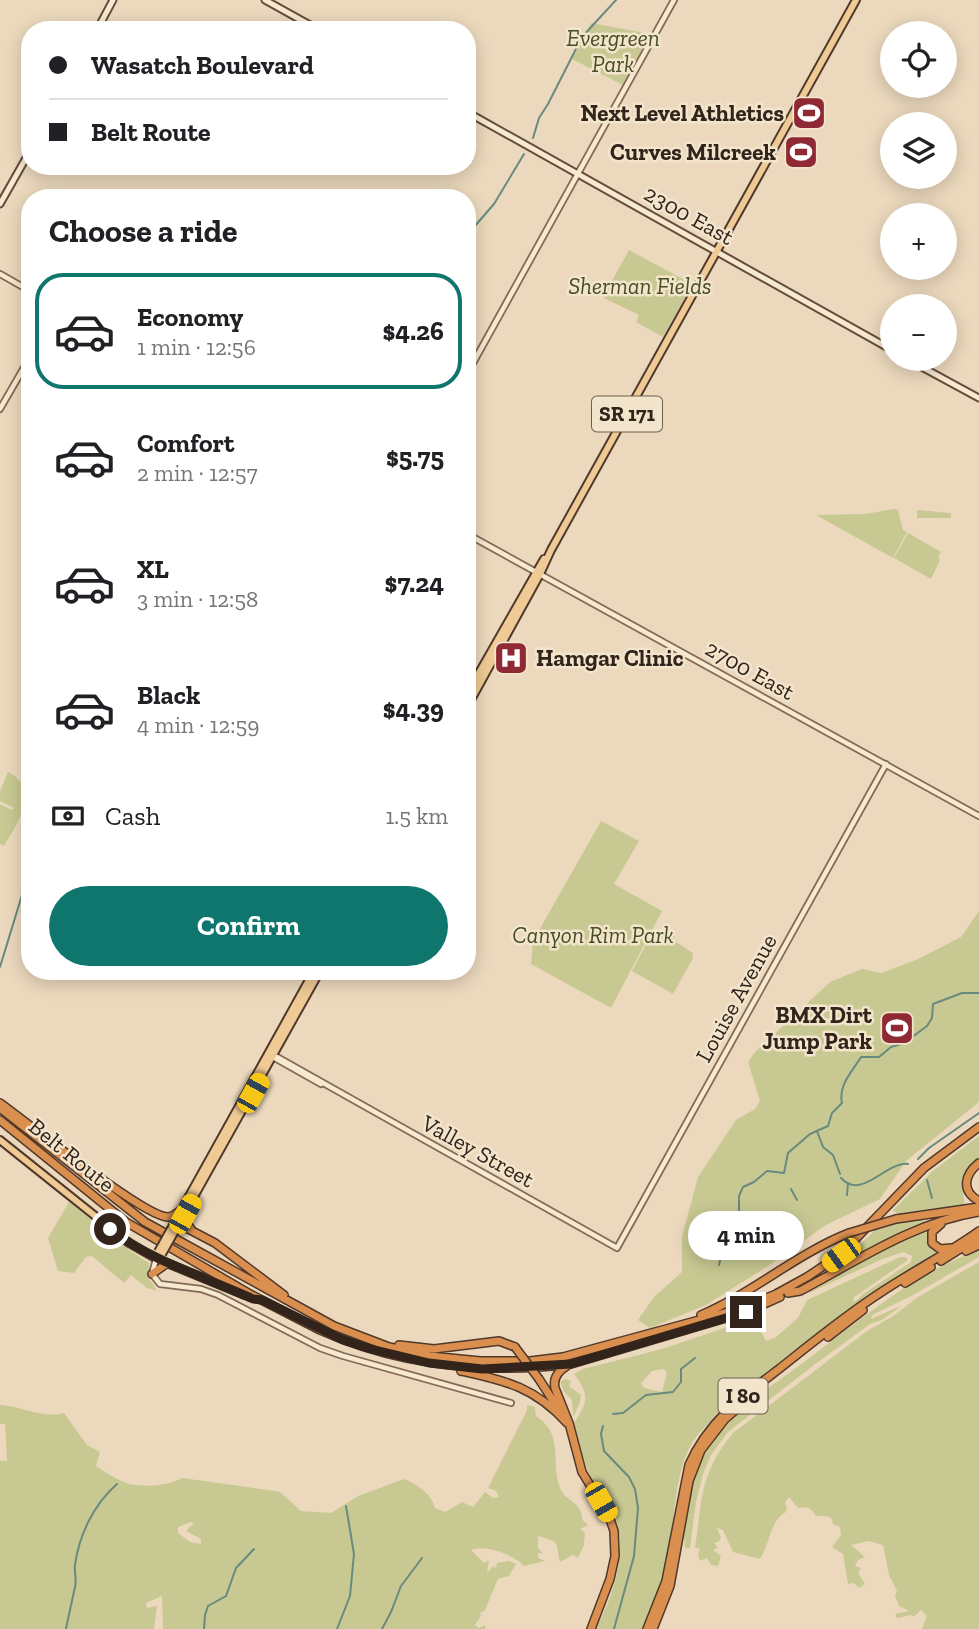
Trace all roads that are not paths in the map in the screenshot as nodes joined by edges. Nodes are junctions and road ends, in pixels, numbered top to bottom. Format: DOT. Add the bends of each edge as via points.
graph roads {
  1 [pos="113,0"];
  2 [pos="265,0"];
  3 [pos="674,0"];
  4 [pos="856,0"];
  5 [pos="102,21"];
  6 [pos="303,21"];
  7 [pos="476,117"];
  8 [pos="21,166"];
  9 [pos="578,173"];
  10 [pos="0,204"];
  11 [pos="717,251"];
  12 [pos="0,274"];
  13 [pos="21,286"];
  14 [pos="880,344"];
  15 [pos="476,358"];
  16 [pos="929,371"];
  17 [pos="21,372"];
  18 [pos="979,398"];
  19 [pos="0,408"];
  20 [pos="476,539"];
  21 [pos="538,572"];
  22 [pos="476,679"];
  23 [pos="476,690"];
  24 [pos="886,764"];
  25 [pos="979,816"];
  26 [pos="309,980"];
  27 [pos="315,980"];
  28 [pos="273,1057"];
  29 [pos="265,1058"];
  30 [pos="0,1106"];
  31 [pos="0,1120"];
  32 [pos="979,1130"];
  33 [pos="0,1140"];
  34 [pos="979,1163"];
  35 [pos="979,1201"];
  36 [pos="979,1211"];
  37 [pos="184,1212"];
  38 [pos="176,1226"];
  39 [pos="979,1231"];
  40 [pos="197,1233"];
  41 [pos="979,1237"];
  42 [pos="979,1245"];
  43 [pos="617,1248"];
  44 [pos="955,1248"];
  45 [pos="159,1255"];
  46 [pos="166,1264"];
  47 [pos="152,1273"];
  48 [pos="915,1277"];
  49 [pos="788,1293"];
  50 [pos="262,1300"];
  51 [pos="310,1313"];
  52 [pos="654,1332"];
  53 [pos="364,1339"];
  54 [pos="429,1363"];
  55 [pos="571,1364"];
  56 [pos="511,1403"];
  57 [pos="567,1423"];
  58 [pos="572,1436"];
  59 [pos="591,1629"];
  60 [pos="647,1629"];
  61 [pos="653,1629"];
  1 -- 5 [label="main road"];
  2 -- 6 [label="main road"];
  3 -- 9 [label="street"];
  4 -- 11 [label="main road, SR 171"];
  7 -- 9 [label="main road, 2300 East"];
  8 -- 10 [label="main road"];
  9 -- 11 [label="main road, 2300 East"];
  9 -- 15 [label="street"];
  11 -- 14 [label="main road, 2300 East"];
  11 -- 21 [label="main road, SR 171"];
  12 -- 13 [label="street"];
  16 -- 18 [label="main road"];
  17 -- 19 [label="street"];
  20 -- 21 [label="street, 2700 East"];
  21 -- 22 [label="main road, SR 171"];
  21 -- 23 [label="main road, SR 171"];
  21 -- 24 [label="street, 2700 East"];
  24 -- 25 [label="street, 2700 East"];
  24 -- 43 [label="street, Louise Avenue"];
  26 -- 29 [label="main road"];
  27 -- 28 [label="main road"];
  28 -- 29 [label="street"];
  28 -- 37 [label="main road"];
  28 -- 43 [label="street, Valley Street"];
  29 -- 37 [label="main road"];
  30 -- 37 [label="highway" via="127,1196 164,1217"];
  30 -- 51 [label="highway, Belt Route" via="145,1222"];
  31 -- 50 [label="highway, Belt Route" via="117,1215"];
  32 -- 49 [label="highway" via="930,1168 836,1262"];
  32 -- 52 [label="highway" via="924,1168 849,1246 807,1277 740,1309"];
  33 -- 45 [label="main road" via="129,1243"];
  34 -- 35 [label="highway" via="966,1183 968,1193"];
  36 -- 44 [label="highway" via="938,1225 932,1232 936,1247"];
  36 -- 49 [label="highway" via="911,1232 800,1291"];
  36 -- 52 [label="highway, bridge" via="896,1219 849,1233 813,1249 719,1308"];
  37 -- 38 [label="main road"];
  37 -- 40 [label="highway" via="189,1227"];
  38 -- 40 [label="highway"];
  38 -- 45 [label="main road, bridge"];
  39 -- 44 [label="highway, I 80"];
  40 -- 51 [label="highway"];
  41 -- 48 [label="highway, I 80"];
  42 -- 48 [label="highway"];
  44 -- 60 [label="highway, I 80" via="882,1291 735,1403 706,1433 686,1474 666,1581"];
  45 -- 46 [label="highway"];
  45 -- 47 [label="street"];
  46 -- 47 [label="highway"];
  46 -- 50 [label="highway"];
  47 -- 56 [label="street" via="160,1284 219,1294 320,1348"];
  48 -- 61 [label="highway, I 80" via="881,1297 774,1378 731,1412 709,1437 689,1481 670,1586"];
  49 -- 55 [label="highway, Belt Route" via="746,1312"];
  50 -- 54 [label="highway, Belt Route" via="343,1340"];
  51 -- 53 [label="highway, Belt Route"];
  52 -- 53 [label="highway, Belt Route" via="563,1357 530,1361 430,1356"];
  53 -- 57 [label="highway, bridge" via="434,1349 499,1341 515,1347"];
  54 -- 55 [label="highway, Belt Route" via="482,1369"];
  54 -- 57 [label="highway" via="522,1387"];
  55 -- 58 [label="highway" via="558,1373 554,1383"];
  57 -- 58 [label="highway"];
  58 -- 59 [label="highway" via="582,1472 609,1516 615,1545 610,1579"];
}
